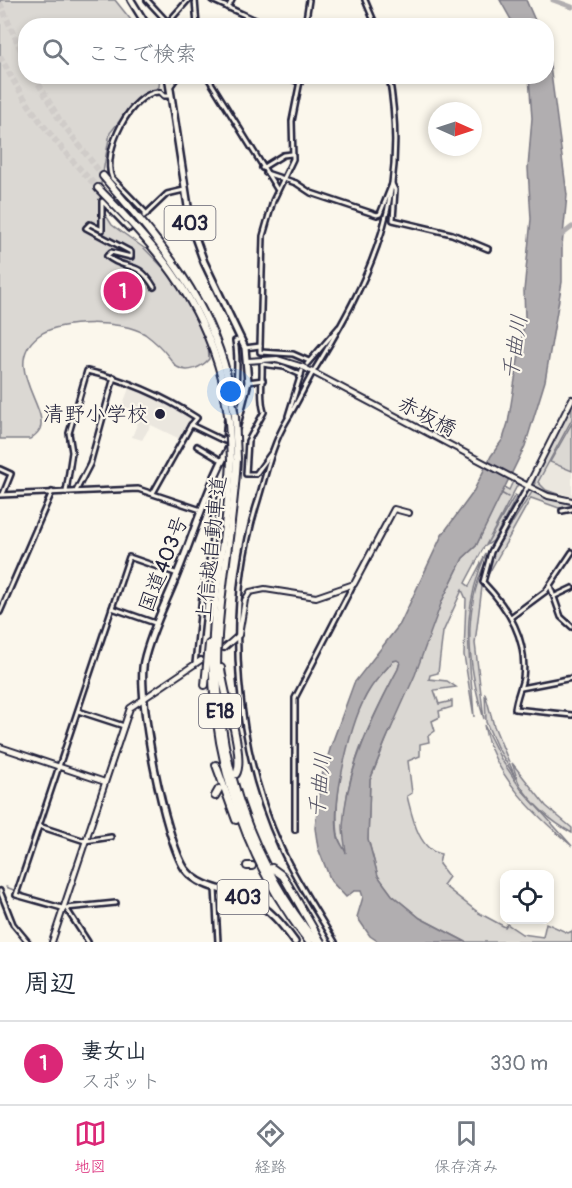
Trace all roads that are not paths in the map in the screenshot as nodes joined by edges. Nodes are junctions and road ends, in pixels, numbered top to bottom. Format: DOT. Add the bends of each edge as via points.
graph roads {
  1 [pos="131,0"];
  2 [pos="147,0"];
  3 [pos="188,0"];
  4 [pos="195,0"];
  5 [pos="212,0"];
  6 [pos="232,0"];
  7 [pos="309,0"];
  8 [pos="365,0"];
  9 [pos="228,8"];
  10 [pos="142,18"];
  11 [pos="164,18"];
  12 [pos="170,18"];
  13 [pos="196,18"];
  14 [pos="249,18"];
  15 [pos="306,18"];
  16 [pos="373,18"];
  17 [pos="169,84"];
  18 [pos="172,84"];
  19 [pos="212,84"];
  20 [pos="300,84"];
  21 [pos="390,84"];
  22 [pos="170,87"];
  23 [pos="171,96"];
  24 [pos="293,154"];
  25 [pos="262,168"];
  26 [pos="266,173"];
  27 [pos="103,176"];
  28 [pos="283,178"];
  29 [pos="392,184"];
  30 [pos="98,188"];
  31 [pos="278,189"];
  32 [pos="184,190"];
  33 [pos="129,229"];
  34 [pos="488,249"];
  35 [pos="154,287"];
  36 [pos="344,322"];
  37 [pos="241,339"];
  38 [pos="260,346"];
  39 [pos="245,348"];
  40 [pos="247,360"];
  41 [pos="315,373"];
  42 [pos="225,376"];
  43 [pos="114,377"];
  44 [pos="263,380"];
  45 [pos="248,382"];
  46 [pos="572,399"];
  47 [pos="286,421"];
  48 [pos="191,425"];
  49 [pos="229,441"];
  50 [pos="248,441"];
  51 [pos="276,444"];
  52 [pos="197,446"];
  53 [pos="234,459"];
  54 [pos="222,461"];
  55 [pos="0,469"];
  56 [pos="216,477"];
  57 [pos="526,485"];
  58 [pos="76,491"];
  59 [pos="52,492"];
  60 [pos="66,492"];
  61 [pos="153,493"];
  62 [pos="2,494"];
  63 [pos="572,501"];
  64 [pos="572,508"];
  65 [pos="201,510"];
  66 [pos="562,511"];
  67 [pos="409,513"];
  68 [pos="572,552"];
  69 [pos="220,566"];
  70 [pos="178,574"];
  71 [pos="354,584"];
  72 [pos="550,586"];
  73 [pos="572,588"];
  74 [pos="555,596"];
  75 [pos="220,605"];
  76 [pos="112,608"];
  77 [pos="0,612"];
  78 [pos="511,618"];
  79 [pos="157,624"];
  80 [pos="572,627"];
  81 [pos="237,639"];
  82 [pos="224,648"];
  83 [pos="201,660"];
  84 [pos="195,664"];
  85 [pos="572,678"];
  86 [pos="205,685"];
  87 [pos="521,688"];
  88 [pos="144,699"];
  89 [pos="78,711"];
  90 [pos="572,715"];
  91 [pos="124,726"];
  92 [pos="0,747"];
  93 [pos="216,765"];
  94 [pos="60,767"];
  95 [pos="236,774"];
  96 [pos="105,782"];
  97 [pos="219,789"];
  98 [pos="215,796"];
  99 [pos="39,826"];
  100 [pos="295,830"];
  101 [pos="111,837"];
  102 [pos="85,841"];
  103 [pos="272,868"];
  104 [pos="266,876"];
  105 [pos="0,886"];
  106 [pos="215,888"];
  107 [pos="1,892"];
  108 [pos="116,903"];
  109 [pos="64,907"];
  110 [pos="6,909"];
  111 [pos="0,910"];
  112 [pos="87,940"];
  113 [pos="28,942"];
  114 [pos="53,942"];
  115 [pos="82,942"];
  116 [pos="218,942"];
  117 [pos="296,942"];
  118 [pos="309,942"];
  119 [pos="316,942"];
  120 [pos="321,942"];
  121 [pos="335,942"];
  1 -- 10 [label="highway"];
  2 -- 11 [label="street"];
  3 -- 12 [label="street"];
  4 -- 13 [label="street"];
  5 -- 9 [label="street"];
  6 -- 9 [label="street"];
  7 -- 15 [label="street"];
  8 -- 16 [label="street"];
  9 -- 14 [label="street"];
  17 -- 22 [label="highway, 国道403号 / 403"];
  18 -- 22 [label="street"];
  19 -- 25 [label="street"];
  20 -- 24 [label="street" via="292,121"];
  21 -- 29 [label="street" via="395,124"];
  22 -- 23 [label="highway, 国道403号 / 403"];
  23 -- 32 [label="highway, 国道403号 / 403"];
  23 -- 32 [label="street" via="155,92 121,124 110,149 112,178 146,215 167,195"];
  24 -- 25 [label="street" via="283,155"];
  24 -- 28 [label="street"];
  25 -- 26 [label="street"];
  26 -- 28 [label="street"];
  26 -- 31 [label="street"];
  27 -- 42 [label="highway, 上信越自動車道 / E18" via="185,277 208,318"];
  28 -- 29 [label="street" via="311,194 376,215 380,214"];
  28 -- 31 [label="street"];
  29 -- 34 [label="street" via="393,220 453,234"];
  29 -- 36 [label="street" via="377,253"];
  30 -- 42 [label="highway, 上信越自動車道 / E18" via="152,244 180,282"];
  31 -- 38 [label="street" via="263,236"];
  32 -- 37 [label="highway, 国道403号 / 403" via="201,254"];
  33 -- 35 [label="street" via="102,201 102,230 90,225 86,228 131,252 131,257 111,252 107,256 137,267"];
  36 -- 38 [label="street" via="308,362 292,354 260,352"];
  36 -- 41 [label="street"];
  37 -- 39 [label="highway, 国道403号 / 403"];
  37 -- 49 [label="street" via="235,341 237,409 225,419"];
  38 -- 39 [label="street"];
  39 -- 40 [label="highway, 国道403号 / 403"];
  40 -- 41 [label="street, 赤坂橋" via="277,358"];
  40 -- 45 [label="highway, 国道403号 / 403"];
  41 -- 47 [label="street"];
  41 -- 57 [label="street, 赤坂橋"];
  42 -- 53 [label="highway, 上信越自動車道 / E18, bridge" via="235,416"];
  43 -- 48 [label="street" via="172,402 197,418"];
  43 -- 58 [label="street" via="90,464"];
  43 -- 60 [label="street" via="87,371 69,433 72,452"];
  44 -- 45 [label="street"];
  44 -- 47 [label="street" via="262,364 302,373"];
  44 -- 50 [label="street" via="259,400 264,412"];
  45 -- 49 [label="highway, 国道403号 / 403" via="246,400"];
  46 -- 57 [label="street"];
  47 -- 51 [label="street"];
  48 -- 49 [label="street"];
  48 -- 61 [label="street"];
  49 -- 50 [label="street"];
  49 -- 54 [label="highway, 国道403号 / 403"];
  50 -- 51 [label="street" via="246,474 256,474"];
  51 -- 81 [label="street" via="244,553"];
  52 -- 54 [label="street"];
  53 -- 69 [label="highway, 上信越自動車道 / E18"];
  53 -- 75 [label="highway, 上信越自動車道 / E18"];
  54 -- 56 [label="highway, 国道403号 / 403"];
  55 -- 62 [label="street" via="11,474"];
  56 -- 65 [label="highway, 国道403号 / 403"];
  56 -- 84 [label="street" via="211,551"];
  57 -- 63 [label="street, 赤坂橋" via="548,496"];
  57 -- 78 [label="street" via="490,552 483,578"];
  58 -- 60 [label="street"];
  58 -- 61 [label="street" via="129,489"];
  59 -- 60 [label="street"];
  59 -- 62 [label="street"];
  59 -- 77 [label="street"];
  61 -- 65 [label="street"];
  64 -- 66 [label="street"];
  65 -- 70 [label="highway, 国道403号 / 403"];
  67 -- 71 [label="street" via="394,509"];
  68 -- 72 [label="street"];
  69 -- 86 [label="highway"];
  69 -- 104 [label="highway, 上信越自動車道 / E18" via="212,655 216,723 234,801"];
  70 -- 76 [label="street" via="129,556"];
  70 -- 79 [label="highway, 国道403号 / 403"];
  71 -- 81 [label="street" via="316,597 265,590 250,592"];
  71 -- 100 [label="street" via="296,698"];
  72 -- 74 [label="street"];
  72 -- 78 [label="street"];
  73 -- 74 [label="street"];
  74 -- 80 [label="street" via="561,617"];
  75 -- 95 [label="highway" via="222,682 240,756"];
  75 -- 119 [label="highway, 上信越自動車道 / E18" via="219,706 234,785 261,856"];
  76 -- 79 [label="street"];
  76 -- 89 [label="street"];
  78 -- 87 [label="street" via="523,646"];
  79 -- 88 [label="highway, 国道403号 / 403" via="144,661"];
  81 -- 82 [label="street"];
  81 -- 121 [label="street" via="249,738 271,823 297,880"];
  83 -- 84 [label="street"];
  84 -- 88 [label="street"];
  85 -- 87 [label="street"];
  87 -- 90 [label="street" via="515,709"];
  88 -- 91 [label="street" via="130,708"];
  88 -- 106 [label="highway, 国道403号 / 403" via="168,832 186,870 198,881"];
  89 -- 91 [label="street"];
  89 -- 94 [label="street"];
  91 -- 96 [label="street"];
  92 -- 94 [label="street"];
  93 -- 104 [label="highway" via="238,823"];
  94 -- 96 [label="street"];
  94 -- 99 [label="street"];
  96 -- 102 [label="street"];
  97 -- 98 [label="highway"];
  99 -- 102 [label="street"];
  99 -- 109 [label="street" via="16,895"];
  101 -- 102 [label="street"];
  102 -- 109 [label="street"];
  103 -- 120 [label="highway" via="283,876"];
  104 -- 118 [label="highway, 上信越自動車道 / E18"];
  105 -- 107 [label="street"];
  106 -- 116 [label="street"];
  106 -- 117 [label="highway, 国道403号 / 403" via="264,907"];
  107 -- 110 [label="street"];
  108 -- 109 [label="street"];
  109 -- 112 [label="street"];
  109 -- 114 [label="street"];
  110 -- 111 [label="street"];
  110 -- 113 [label="street"];
  112 -- 115 [label="street"];
}
